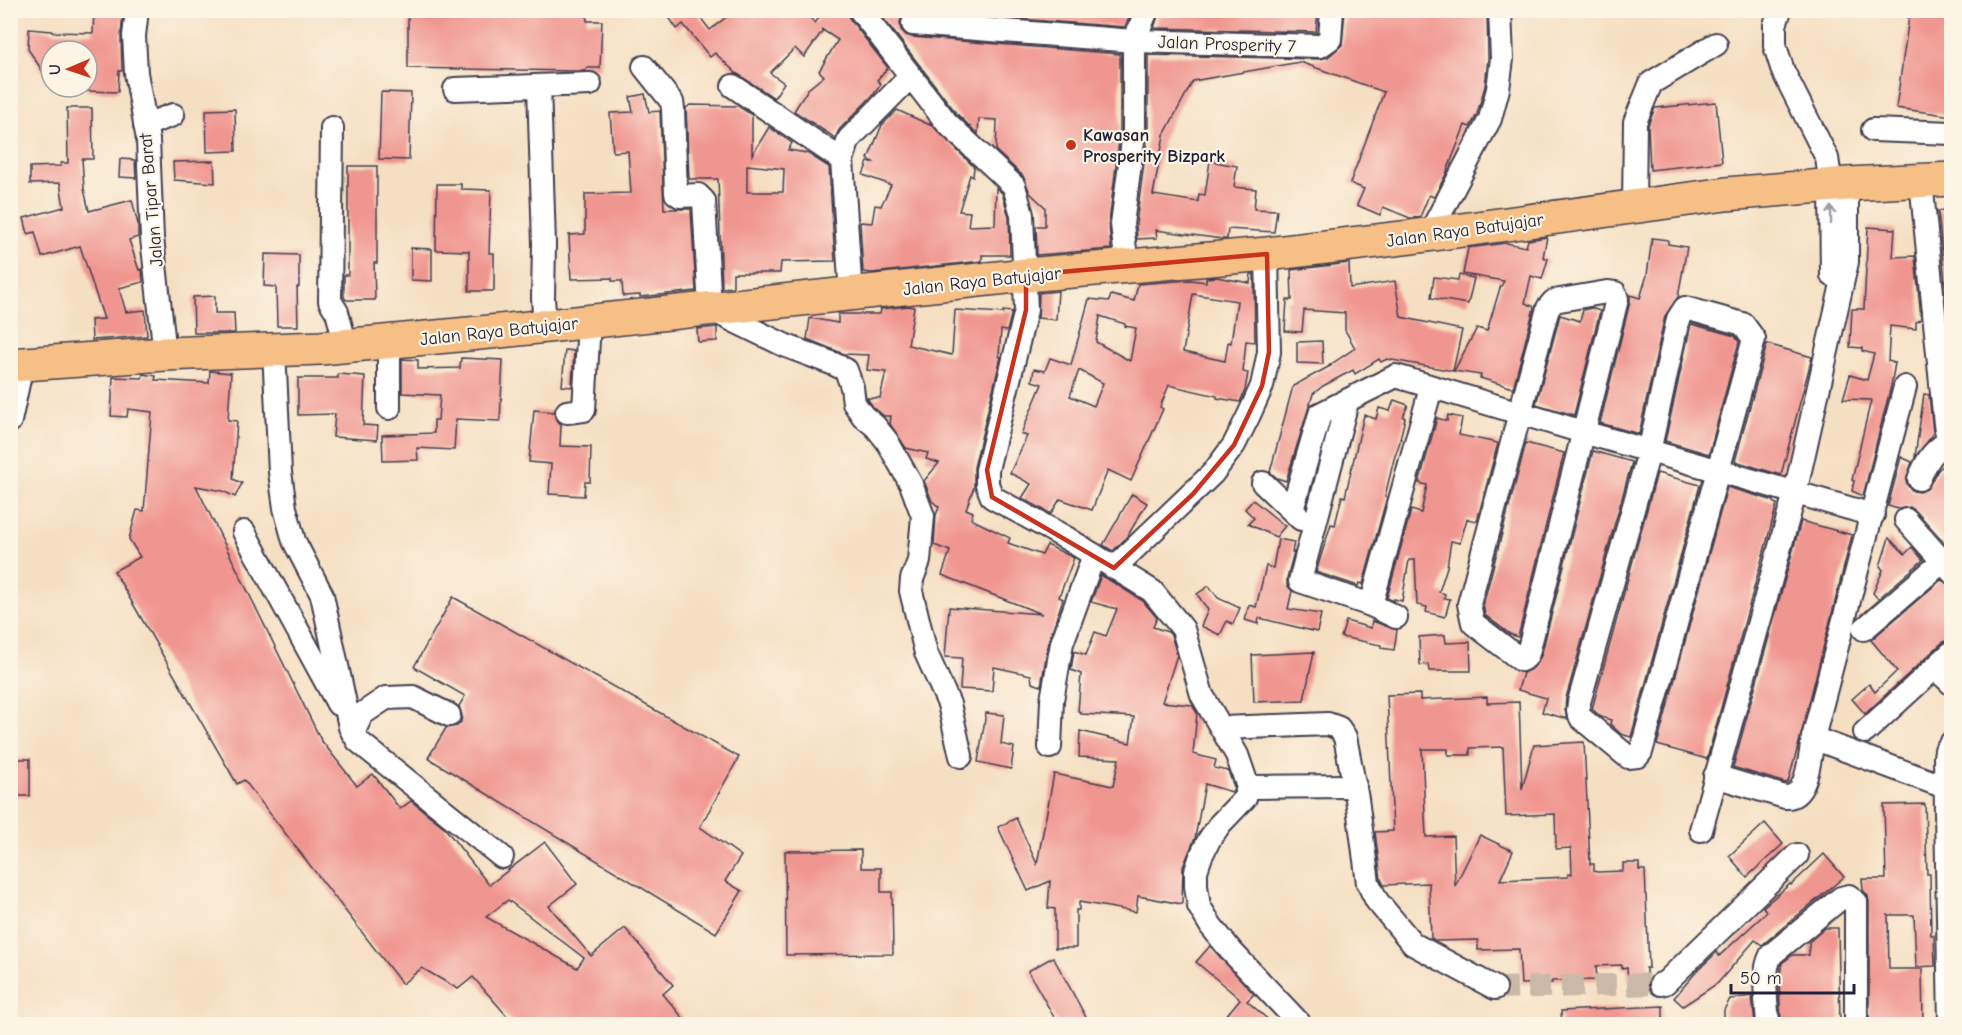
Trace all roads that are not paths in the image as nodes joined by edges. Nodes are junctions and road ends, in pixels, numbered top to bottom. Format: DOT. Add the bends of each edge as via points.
graph roads {
  1 [pos="137,10"];
  2 [pos="860,10"];
  3 [pos="1147,10"];
  4 [pos="1332,10"];
  5 [pos="1500,10"];
  6 [pos="1780,10"];
  7 [pos="909,15"];
  8 [pos="1134,41"];
  9 [pos="1716,44"];
  10 [pos="644,67"];
  11 [pos="910,77"];
  12 [pos="590,84"];
  13 [pos="538,86"];
  14 [pos="734,86"];
  15 [pos="455,89"];
  16 [pos="173,115"];
  17 [pos="145,124"];
  18 [pos="332,128"];
  19 [pos="1873,130"];
  20 [pos="1952,133"];
  21 [pos="842,160"];
  22 [pos="1936,180"];
  23 [pos="1839,184"];
  24 [pos="1634,207"];
  25 [pos="1430,235"];
  26 [pos="1125,252"];
  27 [pos="1268,254"];
  28 [pos="1026,275"];
  29 [pos="850,295"];
  30 [pos="710,309"];
  31 [pos="589,322"];
  32 [pos="544,327"];
  33 [pos="389,342"];
  34 [pos="346,346"];
  35 [pos="274,350"];
  36 [pos="165,354"];
  37 [pos="16,365"];
  38 [pos="1905,387"];
  39 [pos="1431,388"];
  40 [pos="1347,402"];
  41 [pos="388,408"];
  42 [pos="567,412"];
  43 [pos="1519,413"];
  44 [pos="10,421"];
  45 [pos="1583,432"];
  46 [pos="1951,439"];
  47 [pos="1649,452"];
  48 [pos="1719,470"];
  49 [pos="1918,479"];
  50 [pos="1263,483"];
  51 [pos="1795,493"];
  52 [pos="1292,510"];
  53 [pos="1873,515"];
  54 [pos="1906,520"];
  55 [pos="1313,528"];
  56 [pos="243,532"];
  57 [pos="1094,555"];
  58 [pos="1947,567"];
  59 [pos="1114,568"];
  60 [pos="1371,605"];
  61 [pos="1395,617"];
  62 [pos="1864,629"];
  63 [pos="1952,652"];
  64 [pos="1935,668"];
  65 [pos="1952,684"];
  66 [pos="449,715"];
  67 [pos="1223,728"];
  68 [pos="351,730"];
  69 [pos="1865,732"];
  70 [pos="1813,738"];
  71 [pos="1952,742"];
  72 [pos="1050,747"];
  73 [pos="961,756"];
  74 [pos="1716,776"];
  75 [pos="1355,786"];
  76 [pos="1248,787"];
  77 [pos="1945,787"];
  78 [pos="1701,830"];
  79 [pos="1797,855"];
  80 [pos="502,857"];
  81 [pos="1661,984"];
  82 [pos="1495,987"];
  83 [pos="1300,1024"];
  84 [pos="1768,1024"];
  85 [pos="1856,1024"];
  86 [pos="1950,1024"];
  1 -- 17 [label="street, Jalan Tipar Barat" via="134,51"];
  2 -- 11 [label="street"];
  3 -- 8 [label="street"];
  4 -- 8 [label="street, Jalan Prosperity 7" via="1330,39 1320,46"];
  5 -- 25 [label="street" via="1502,59 1490,119"];
  6 -- 23 [label="street" via="1775,46 1783,71"];
  7 -- 8 [label="street, Jalan Prosperity 7"];
  8 -- 26 [label="street" via="1134,133 1123,210"];
  9 -- 24 [label="street" via="1651,83 1635,122"];
  10 -- 30 [label="street" via="674,108 676,193 698,195 704,201"];
  11 -- 21 [label="street" via="849,139"];
  11 -- 28 [label="street" via="947,123 1016,188"];
  12 -- 13 [label="street"];
  13 -- 15 [label="street"];
  13 -- 32 [label="street"];
  14 -- 21 [label="street"];
  16 -- 17 [label="street"];
  17 -- 36 [label="street, Jalan Tipar Barat"];
  18 -- 34 [label="street" via="330,301"];
  19 -- 20 [label="street"];
  21 -- 29 [label="street"];
  22 -- 23 [label="highway, Jalan Raya Batujajar"];
  22 -- 46 [label="street" via="1945,424"];
  23 -- 24 [label="highway, Jalan Raya Batujajar"];
  23 -- 51 [label="street" via="1847,262"];
  24 -- 25 [label="highway, Jalan Raya Batujajar"];
  25 -- 27 [label="highway, Jalan Raya Batujajar"];
  26 -- 27 [label="highway, Jalan Raya Batujajar"];
  26 -- 28 [label="highway, Jalan Raya Batujajar"];
  27 -- 59 [label="street" via="1269,352 1262,386 1249,415 1214,473"];
  28 -- 29 [label="highway, Jalan Raya Batujajar"];
  28 -- 57 [label="street" via="1026,310 987,470 988,490 992,497"];
  29 -- 30 [label="highway, Jalan Raya Batujajar"];
  30 -- 31 [label="highway, Jalan Raya Batujajar"];
  30 -- 73 [label="street" via="846,370 854,404 887,441 911,484 923,516 919,561 911,591 926,653 949,704"];
  31 -- 32 [label="highway, Jalan Raya Batujajar"];
  31 -- 42 [label="street" via="583,410"];
  32 -- 33 [label="highway, Jalan Raya Batujajar"];
  33 -- 34 [label="highway, Jalan Raya Batujajar"];
  33 -- 41 [label="street"];
  34 -- 35 [label="highway, Jalan Raya Batujajar"];
  35 -- 36 [label="highway, Jalan Raya Batujajar"];
  35 -- 68 [label="street" via="285,508 294,541 322,595"];
  36 -- 37 [label="highway, Jalan Raya Batujajar"];
  37 -- 44 [label="street"];
  38 -- 53 [label="street"];
  39 -- 40 [label="street" via="1396,376"];
  39 -- 43 [label="street"];
  39 -- 60 [label="street"];
  40 -- 52 [label="street" via="1319,415"];
  40 -- 55 [label="street"];
  43 -- 45 [label="street"];
  43 -- 45 [label="street" via="1548,308 1564,299 1613,292 1617,299"];
  43 -- 45 [label="street" via="1470,604 1473,623 1521,660 1528,653"];
  45 -- 47 [label="street"];
  46 -- 49 [label="street" via="1934,451"];
  47 -- 48 [label="street"];
  47 -- 48 [label="street" via="1678,319 1688,308 1743,324 1754,339"];
  47 -- 48 [label="street" via="1578,711 1581,718 1628,757 1641,752"];
  48 -- 51 [label="street"];
  50 -- 52 [label="street"];
  51 -- 53 [label="street"];
  51 -- 74 [label="street"];
  52 -- 55 [label="street"];
  53 -- 70 [label="street"];
  54 -- 58 [label="street"];
  55 -- 60 [label="street" via="1300,582"];
  56 -- 68 [label="street"];
  57 -- 59 [label="street"];
  57 -- 72 [label="street" via="1062,643 1052,700"];
  58 -- 62 [label="street"];
  59 -- 67 [label="street" via="1152,591 1179,623 1203,695"];
  60 -- 61 [label="street"];
  63 -- 64 [label="street"];
  64 -- 65 [label="street"];
  64 -- 69 [label="street"];
  66 -- 68 [label="street" via="413,697 386,698 362,714"];
  67 -- 75 [label="street" via="1335,726 1345,737"];
  67 -- 76 [label="street"];
  68 -- 80 [label="street" via="358,741"];
  70 -- 74 [label="street" via="1803,785 1790,798"];
  70 -- 77 [label="street"];
  71 -- 77 [label="street" via="1946,750"];
  74 -- 78 [label="street"];
  75 -- 76 [label="street"];
  75 -- 82 [label="street" via="1368,883 1377,901 1413,945"];
  76 -- 83 [label="street" via="1245,798 1220,824 1201,856 1196,871 1199,906 1232,952"];
  77 -- 86 [label="street"];
  79 -- 81 [label="street"];
  84 -- 85 [label="street" via="1766,976 1771,955 1841,897 1849,896 1856,902"];
}
